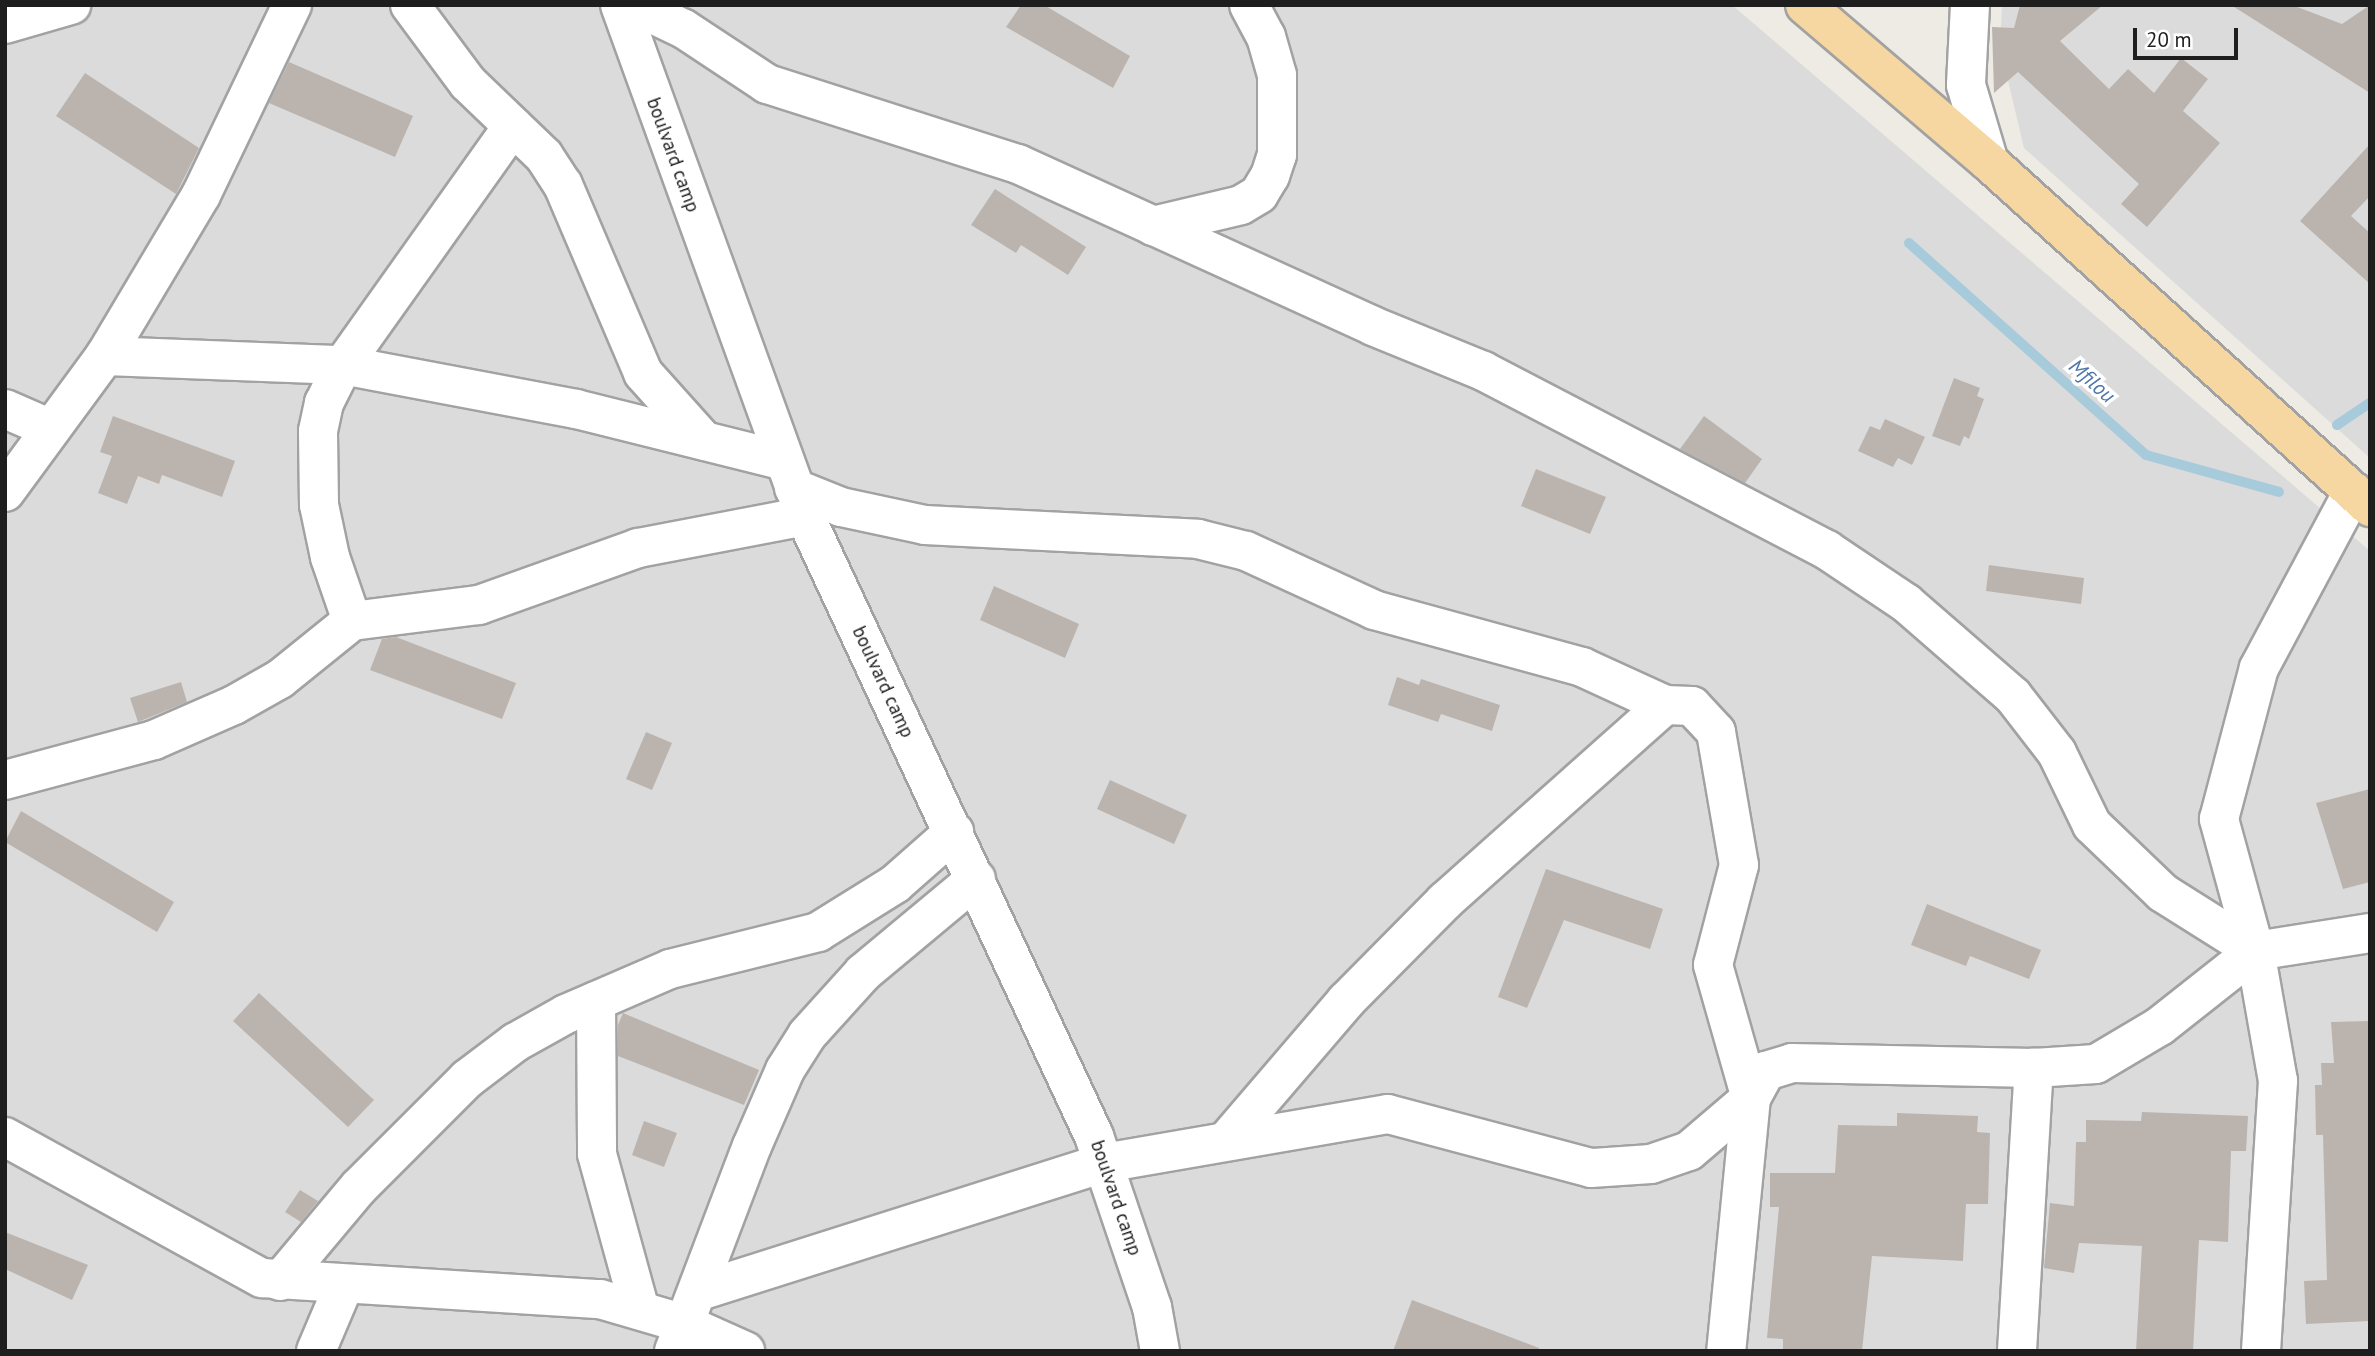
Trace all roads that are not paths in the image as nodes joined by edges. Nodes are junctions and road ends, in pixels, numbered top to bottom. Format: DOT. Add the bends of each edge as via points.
graph roads {
  1 [pos="71,5"];
  2 [pos="292,5"];
  3 [pos="410,5"];
  4 [pos="620,5"];
  5 [pos="634,5"];
  6 [pos="1249,5"];
  7 [pos="1805,5"];
  8 [pos="1970,5"];
  9 [pos="5,24"];
  10 [pos="513,126"];
  11 [pos="1989,162"];
  12 [pos="1153,226"];
  13 [pos="105,356"];
  14 [pos="343,365"];
  15 [pos="5,409"];
  16 [pos="51,429"];
  17 [pos="704,441"];
  18 [pos="794,488"];
  19 [pos="5,492"];
  20 [pos="2361,499"];
  21 [pos="352,621"];
  22 [pos="1665,705"];
  23 [pos="5,780"];
  24 [pos="954,832"];
  25 [pos="976,878"];
  26 [pos="2370,933"];
  27 [pos="2255,951"];
  28 [pos="596,1001"];
  29 [pos="2034,1068"];
  30 [pos="1751,1098"];
  31 [pos="5,1137"];
  32 [pos="1227,1140"];
  33 [pos="1104,1163"];
  34 [pos="280,1281"];
  35 [pos="344,1284"];
  36 [pos="640,1310"];
  37 [pos="685,1322"];
  38 [pos="316,1351"];
  39 [pos="745,1351"];
  40 [pos="1160,1351"];
  41 [pos="1726,1351"];
  42 [pos="2017,1351"];
  43 [pos="2261,1351"];
  1 -- 9 [label="street"];
  2 -- 13 [label="street" via="201,195"];
  3 -- 10 [label="street" via="468,83"];
  4 -- 18 [label="street, boulvard camp"];
  5 -- 12 [label="street" via="684,29 768,84 976,148"];
  6 -- 12 [label="street" via="1266,37 1277,75 1277,155 1270,176 1259,194 1241,205"];
  7 -- 11 [label="main road"];
  8 -- 11 [label="street" via="1965,85"];
  10 -- 14 [label="street"];
  10 -- 17 [label="street" via="544,156 564,185 643,373"];
  11 -- 20 [label="main road"];
  12 -- 27 [label="street" via="1548,401 1871,576 2012,696 2057,753 2092,825 2163,893"];
  13 -- 14 [label="street"];
  13 -- 16 [label="street"];
  14 -- 17 [label="street" via="576,409"];
  14 -- 21 [label="street" via="330,386 318,431 319,505 330,557"];
  15 -- 16 [label="street"];
  16 -- 19 [label="street"];
  17 -- 18 [label="street"];
  18 -- 21 [label="street" via="479,605"];
  18 -- 22 [label="street" via="841,508 925,525 1185,538 1234,548 1374,610 1581,667"];
  18 -- 24 [label="street, boulvard camp"];
  20 -- 27 [label="street" via="2259,668 2219,819"];
  21 -- 23 [label="street" via="280,679 234,705 154,740"];
  22 -- 30 [label="street" via="1692,706 1716,732 1739,865 1713,965"];
  22 -- 32 [label="street" via="1436,910 1346,1001"];
  24 -- 25 [label="street, boulvard camp"];
  24 -- 28 [label="street" via="895,884 818,932 670,969"];
  25 -- 33 [label="street, boulvard camp"];
  25 -- 37 [label="street" via="863,973 807,1035 785,1070 752,1146"];
  26 -- 27 [label="street"];
  27 -- 29 [label="street" via="2160,1026 2096,1064"];
  27 -- 43 [label="street" via="2278,1081"];
  28 -- 34 [label="street" via="516,1042 467,1079 359,1187"];
  28 -- 36 [label="street" via="597,1154"];
  29 -- 30 [label="street" via="1791,1063 1766,1071"];
  29 -- 42 [label="street"];
  30 -- 32 [label="street" via="1689,1152 1651,1164 1591,1168 1388,1114"];
  30 -- 41 [label="street"];
  31 -- 34 [label="street" via="247,1272"];
  32 -- 33 [label="street"];
  33 -- 37 [label="street"];
  33 -- 40 [label="street, boulvard camp" via="1152,1307"];
  34 -- 35 [label="street"];
  35 -- 36 [label="street" via="600,1299"];
  35 -- 38 [label="street"];
  36 -- 37 [label="street"];
  37 -- 39 [label="street"];
}
